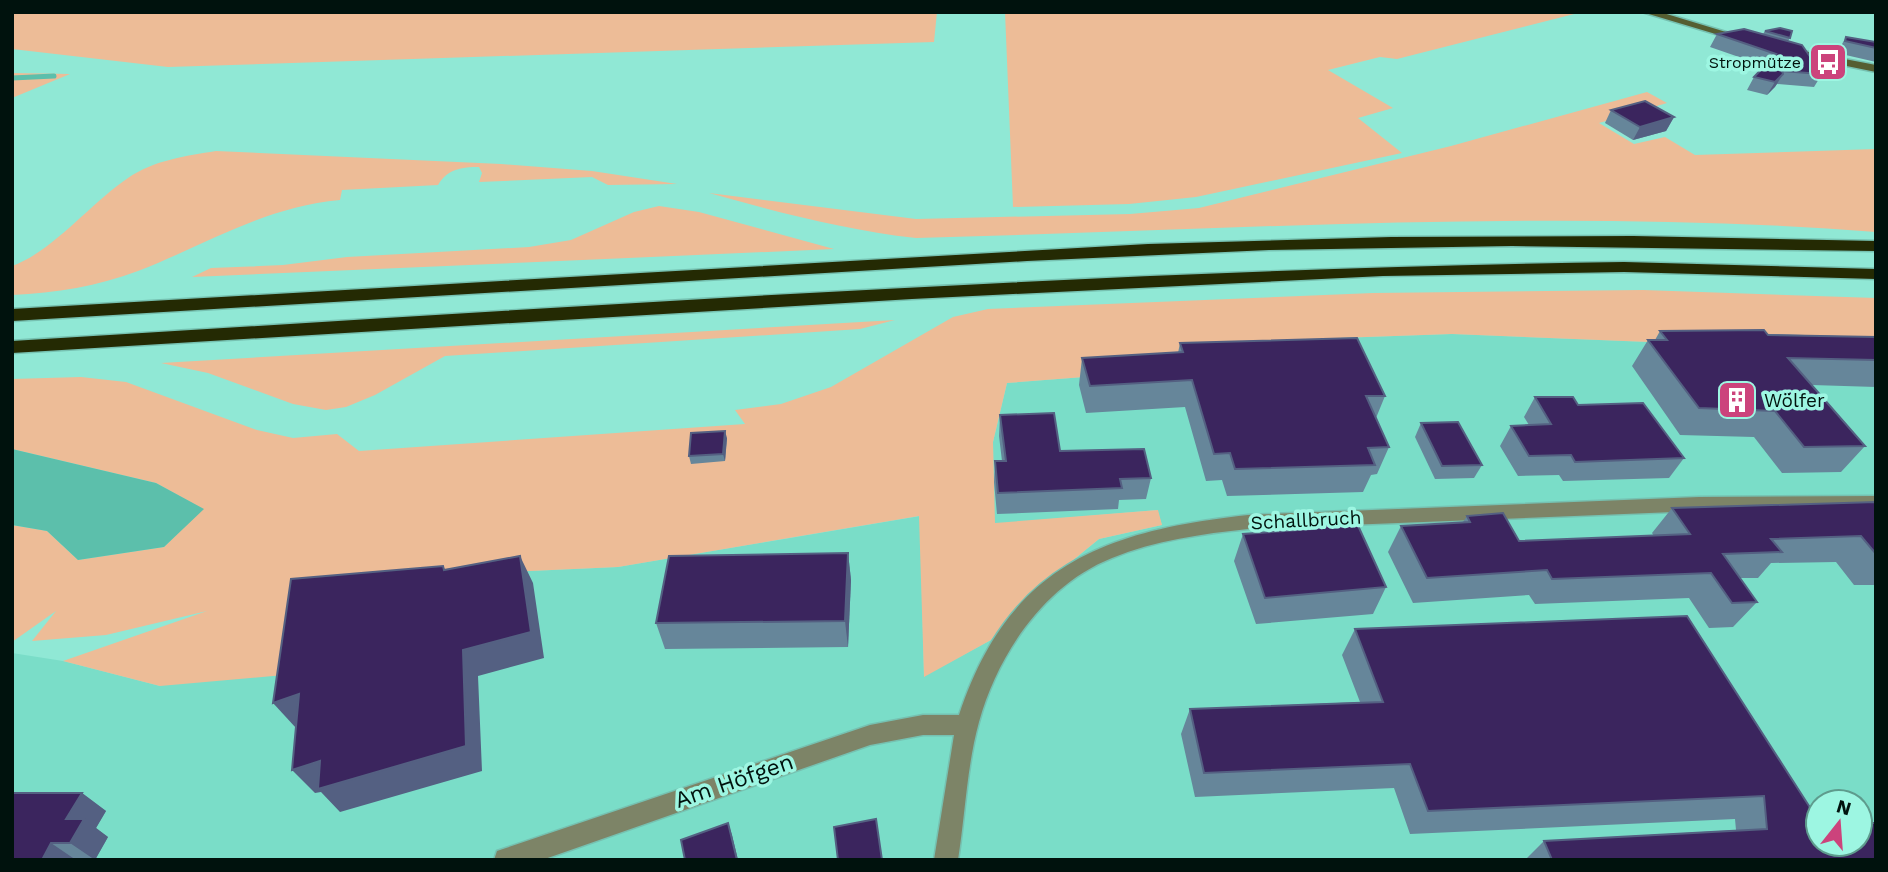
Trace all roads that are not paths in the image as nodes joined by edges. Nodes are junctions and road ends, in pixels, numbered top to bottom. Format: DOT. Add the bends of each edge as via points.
graph roads {
  1 [pos="1647,12"];
  2 [pos="1749,41"];
  3 [pos="1776,48"];
  4 [pos="1876,69"];
  5 [pos="1876,246"];
  6 [pos="1876,274"];
  7 [pos="12,315"];
  8 [pos="12,347"];
  9 [pos="1876,503"];
  10 [pos="967,725"];
  11 [pos="506,860"];
  12 [pos="946,860"];
  1 -- 2 [label="main road"];
  3 -- 4 [label="main road"];
  5 -- 7 [label="highway" via="1571,240 1046,253"];
  6 -- 8 [label="highway" via="1624,267 1383,271 940,292"];
  9 -- 10 [label="street, Schallbruch" via="1441,513 1248,522 1168,532 1105,552 1055,582 1016,621 981,681"];
  10 -- 11 [label="street, Am Höfgen" via="923,725 870,735"];
  10 -- 12 [label="street, Schallbruch"];
}
